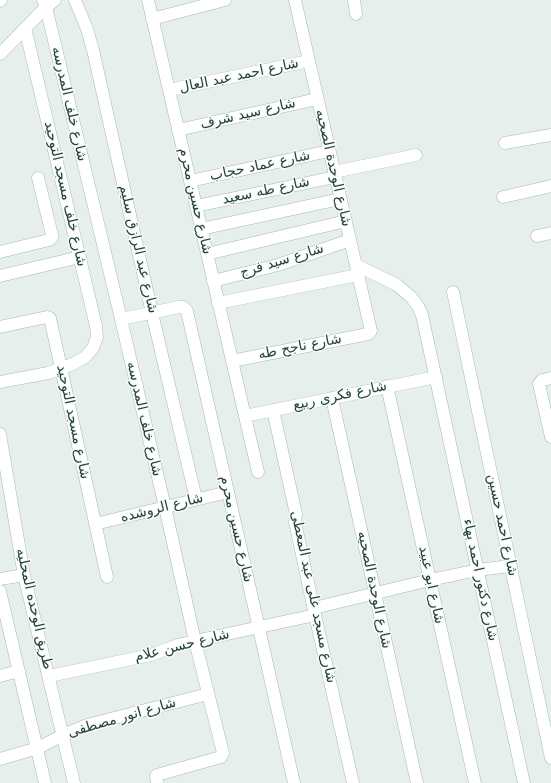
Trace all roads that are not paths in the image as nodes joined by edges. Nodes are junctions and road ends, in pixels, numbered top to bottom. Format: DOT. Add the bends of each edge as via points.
graph roads {
  1 [pos="75,0"];
  2 [pos="148,0"];
  3 [pos="225,0"];
  4 [pos="295,0"];
  5 [pos="354,0"];
  6 [pos="48,2"];
  7 [pos="356,14"];
  8 [pos="152,19"];
  9 [pos="25,28"];
  10 [pos="0,54"];
  11 [pos="309,61"];
  12 [pos="169,90"];
  13 [pos="317,99"];
  14 [pos="178,130"];
  15 [pos="551,135"];
  16 [pos="505,143"];
  17 [pos="330,151"];
  18 [pos="416,155"];
  19 [pos="335,175"];
  20 [pos="38,178"];
  21 [pos="190,181"];
  22 [pos="551,186"];
  23 [pos="503,197"];
  24 [pos="340,199"];
  25 [pos="196,206"];
  26 [pos="346,221"];
  27 [pos="201,229"];
  28 [pos="551,233"];
  29 [pos="537,236"];
  30 [pos="350,240"];
  31 [pos="0,252"];
  32 [pos="207,254"];
  33 [pos="80,257"];
  34 [pos="357,270"];
  35 [pos="0,276"];
  36 [pos="213,281"];
  37 [pos="453,292"];
  38 [pos="218,303"];
  39 [pos="152,313"];
  40 [pos="121,319"];
  41 [pos="0,327"];
  42 [pos="368,334"];
  43 [pos="232,361"];
  44 [pos="62,368"];
  45 [pos="436,377"];
  46 [pos="551,378"];
  47 [pos="0,382"];
  48 [pos="387,386"];
  49 [pos="332,398"];
  50 [pos="273,410"];
  51 [pos="245,416"];
  52 [pos="0,434"];
  53 [pos="551,437"];
  54 [pos="258,472"];
  55 [pos="228,492"];
  56 [pos="196,499"];
  57 [pos="165,507"];
  58 [pos="96,524"];
  59 [pos="510,566"];
  60 [pos="478,570"];
  61 [pos="24,576"];
  62 [pos="107,577"];
  63 [pos="0,579"];
  64 [pos="430,580"];
  65 [pos="0,591"];
  66 [pos="374,592"];
  67 [pos="314,611"];
  68 [pos="259,627"];
  69 [pos="195,641"];
  70 [pos="19,671"];
  71 [pos="0,676"];
  72 [pos="49,676"];
  73 [pos="208,694"];
  74 [pos="63,735"];
  75 [pos="38,748"];
  76 [pos="551,758"];
  77 [pos="0,759"];
  78 [pos="45,783"];
  79 [pos="74,783"];
  80 [pos="157,783"];
  81 [pos="294,783"];
  82 [pos="353,783"];
  83 [pos="417,783"];
  84 [pos="474,783"];
  85 [pos="524,783"];
  1 -- 39 [label="street, شارع عبد الرازق سليم" via="93,50"];
  2 -- 8 [label="street, شارع حسين محرم"];
  3 -- 8 [label="street"];
  4 -- 11 [label="street, شارع الوحدة الصحيه"];
  5 -- 7 [label="street"];
  6 -- 9 [label="street"];
  6 -- 40 [label="street, شارع خلف المدرسه"];
  8 -- 12 [label="street, شارع حسين محرم"];
  9 -- 10 [label="street"];
  9 -- 33 [label="street, شارع خلف مسجد التوحيد"];
  11 -- 12 [label="street, شارع احمد عبد العال"];
  11 -- 13 [label="street, شارع الوحدة الصحيه"];
  12 -- 14 [label="street, شارع حسين محرم"];
  13 -- 14 [label="street, شارع سيد شرف"];
  13 -- 17 [label="street, شارع الوحدة الصحيه"];
  14 -- 21 [label="street, شارع حسين محرم"];
  15 -- 16 [label="street"];
  17 -- 19 [label="street, شارع الوحدة الصحيه"];
  17 -- 21 [label="street, شارع عماد حجاب"];
  18 -- 19 [label="street, شارع طه سعيد"];
  19 -- 24 [label="street, شارع الوحدة الصحيه"];
  19 -- 25 [label="street, شارع طه سعيد"];
  20 -- 31 [label="street" via="52,238"];
  21 -- 25 [label="street, شارع حسين محرم"];
  22 -- 23 [label="street"];
  24 -- 26 [label="street, شارع الوحدة الصحيه"];
  24 -- 27 [label="street"];
  25 -- 27 [label="street, شارع حسين محرم"];
  26 -- 30 [label="street, شارع الوحدة الصحيه"];
  26 -- 32 [label="street"];
  27 -- 32 [label="street, شارع حسين محرم"];
  28 -- 29 [label="street"];
  30 -- 34 [label="street, شارع الوحدة الصحيه"];
  30 -- 36 [label="street, شارع سيد فرج" via="278,265"];
  32 -- 36 [label="street, شارع حسين محرم"];
  33 -- 35 [label="street"];
  33 -- 44 [label="street, شارع خلف مسجد التوحيد" via="96,326 96,337 93,348 85,357"];
  34 -- 38 [label="street"];
  34 -- 42 [label="street, شارع الوحدة الصحيه" via="371,329"];
  34 -- 45 [label="street, شارع دكتور احمد بهاء" via="397,285 411,296 422,315"];
  36 -- 38 [label="street, شارع حسين محرم"];
  37 -- 59 [label="street, شارع احمد حسين"];
  38 -- 43 [label="street, شارع حسين محرم"];
  39 -- 40 [label="street"];
  39 -- 55 [label="street, شارع حسين محرم" via="183,306 187,311"];
  39 -- 56 [label="street, شارع عبد الرازق سليم"];
  40 -- 57 [label="street, شارع خلف المدرسه"];
  41 -- 44 [label="street, شارع مسجد التوحيد" via="50,318"];
  42 -- 43 [label="street, شارع ناجح طه"];
  43 -- 51 [label="street, شارع حسين محرم"];
  44 -- 47 [label="street"];
  44 -- 58 [label="street, شارع مسجد التوحيد"];
  45 -- 48 [label="street, شارع فكرى ربيع"];
  45 -- 60 [label="street, شارع دكتور احمد بهاء"];
  46 -- 53 [label="street" via="540,381"];
  48 -- 49 [label="street, شارع فكرى ربيع"];
  48 -- 64 [label="street, شارع ابو عبيد"];
  49 -- 50 [label="street, شارع فكرى ربيع"];
  49 -- 66 [label="street, شارع الوحدة الصحيه"];
  50 -- 51 [label="street, شارع فكرى ربيع"];
  50 -- 67 [label="street, شارع مسجد على عبد المعطى"];
  51 -- 54 [label="street, شارع حسين محرم"];
  52 -- 61 [label="street, طريق الوحده المحليه"];
  55 -- 56 [label="street, شارع الروشده"];
  55 -- 68 [label="street, شارع حسين محرم"];
  56 -- 57 [label="street, شارع الروشده"];
  57 -- 58 [label="street, شارع الروشده"];
  57 -- 69 [label="street, شارع خلف المدرسه"];
  58 -- 62 [label="street, شارع مسجد التوحيد"];
  59 -- 60 [label="street, شارع حسن علام"];
  59 -- 76 [label="street, شارع احمد حسين"];
  60 -- 64 [label="street, شارع حسن علام"];
  60 -- 85 [label="street, شارع دكتور احمد بهاء"];
  61 -- 63 [label="street"];
  61 -- 72 [label="street, طريق الوحده المحليه"];
  64 -- 66 [label="street, شارع حسن علام"];
  64 -- 84 [label="street, شارع ابو عبيد"];
  65 -- 70 [label="street, طريق الوحده المحليه"];
  66 -- 67 [label="street, شارع حسن علام"];
  66 -- 83 [label="street, شارع الوحدة الصحيه"];
  67 -- 68 [label="street, شارع حسن علام"];
  67 -- 82 [label="street, شارع مسجد على عبد المعطى"];
  68 -- 69 [label="street, شارع حسن علام"];
  68 -- 81 [label="street, شارع حسين محرم"];
  69 -- 72 [label="street, شارع حسن علام" via="154,654"];
  69 -- 73 [label="street, شارع خلف المدرسه"];
  70 -- 71 [label="street"];
  70 -- 75 [label="street, طريق الوحده المحليه"];
  72 -- 74 [label="street, طريق الوحده المحليه"];
  73 -- 74 [label="street, شارع انور مصطفى" via="87,725"];
  73 -- 80 [label="street, شارع خلف المدرسه" via="222,756 157,774"];
  74 -- 75 [label="street, شارع انور مصطفى"];
  74 -- 79 [label="street, طريق الوحده المحليه"];
  75 -- 77 [label="street, شارع انور مصطفى"];
  75 -- 78 [label="street, طريق الوحده المحليه"];
}
